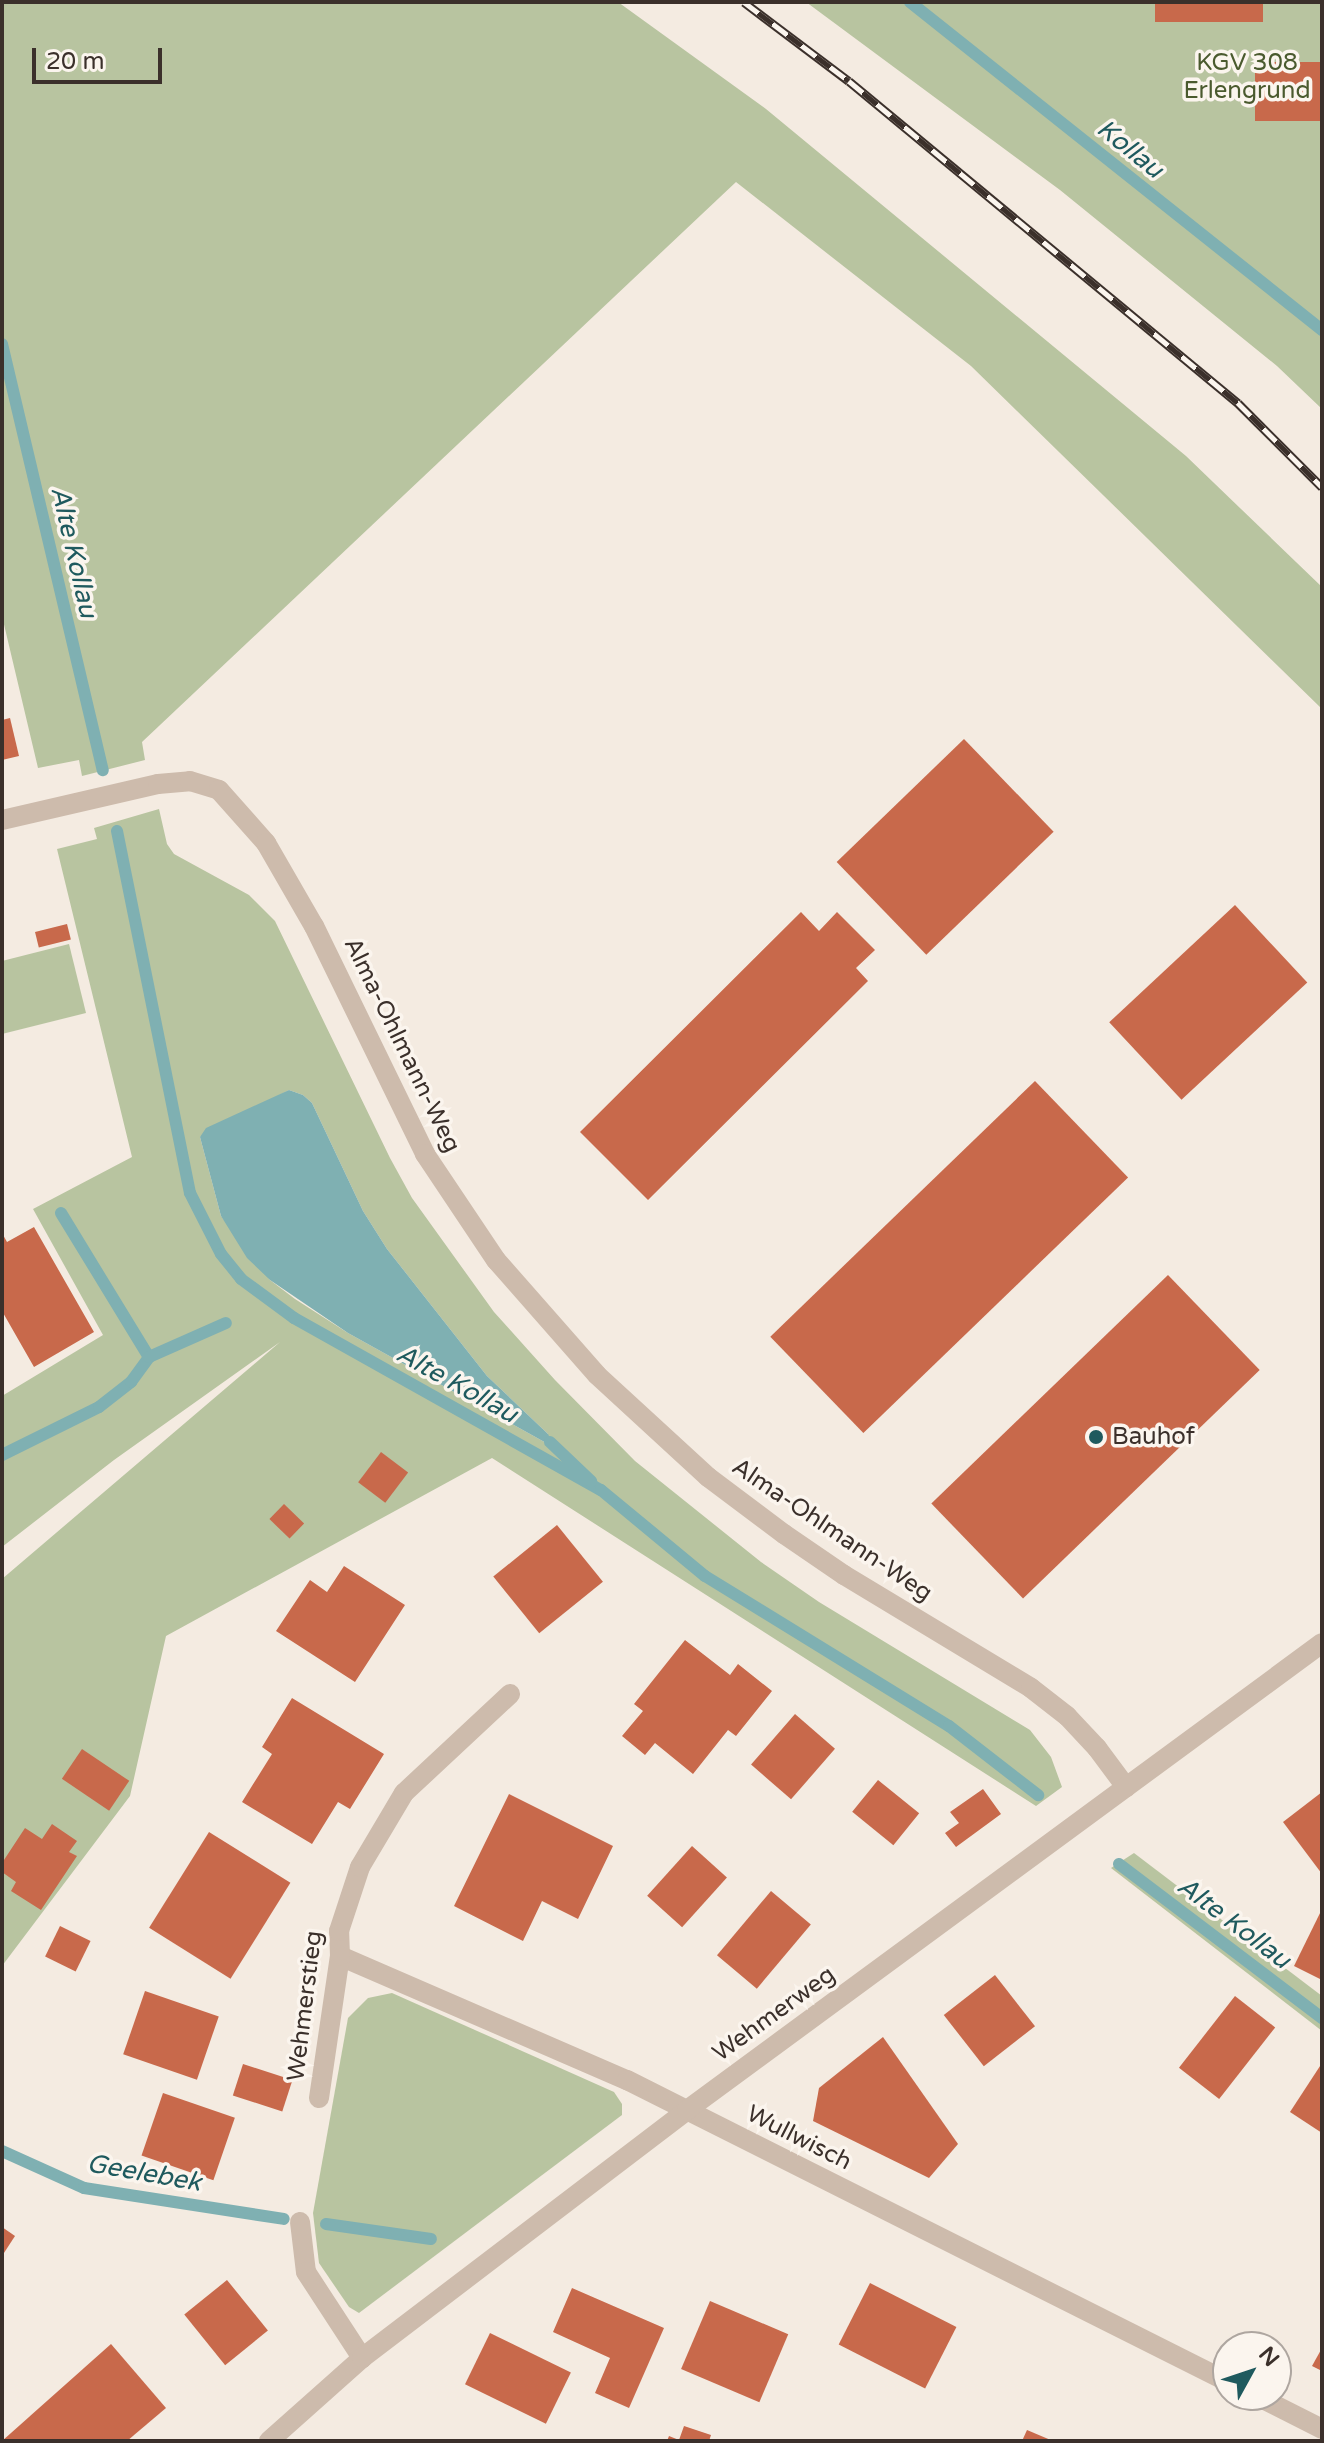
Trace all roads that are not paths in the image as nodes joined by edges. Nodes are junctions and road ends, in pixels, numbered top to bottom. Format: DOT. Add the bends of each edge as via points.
graph roads {
  1 [pos="2,820"];
  2 [pos="1322,1643"];
  3 [pos="510,1694"];
  4 [pos="1126,1787"];
  5 [pos="340,1956"];
  6 [pos="319,2098"];
  7 [pos="687,2110"];
  8 [pos="300,2222"];
  9 [pos="362,2358"];
  10 [pos="1212,2374"];
  11 [pos="1287,2411"];
  12 [pos="1322,2429"];
  13 [pos="269,2441"];
  1 -- 4 [label="street, Alma-Ohlmann-Weg" via="158,784 190,781 219,790 266,843 314,926 425,1154 496,1260 597,1375 708,1477 784,1534 1031,1688 1067,1716"];
  2 -- 4 [label="street, Wehmerweg"];
  3 -- 5 [label="street, Wehmerstieg" via="404,1793 360,1867 339,1931"];
  4 -- 7 [label="street, Wehmerweg"];
  5 -- 6 [label="street, Wehmerstieg"];
  5 -- 7 [label="street, Wullwisch"];
  7 -- 9 [label="street, Wehmerweg"];
  7 -- 10 [label="street, Wullwisch"];
  8 -- 9 [label="street" via="306,2272"];
  9 -- 13 [label="street, Wehmerweg"];
  11 -- 12 [label="street"];
}
